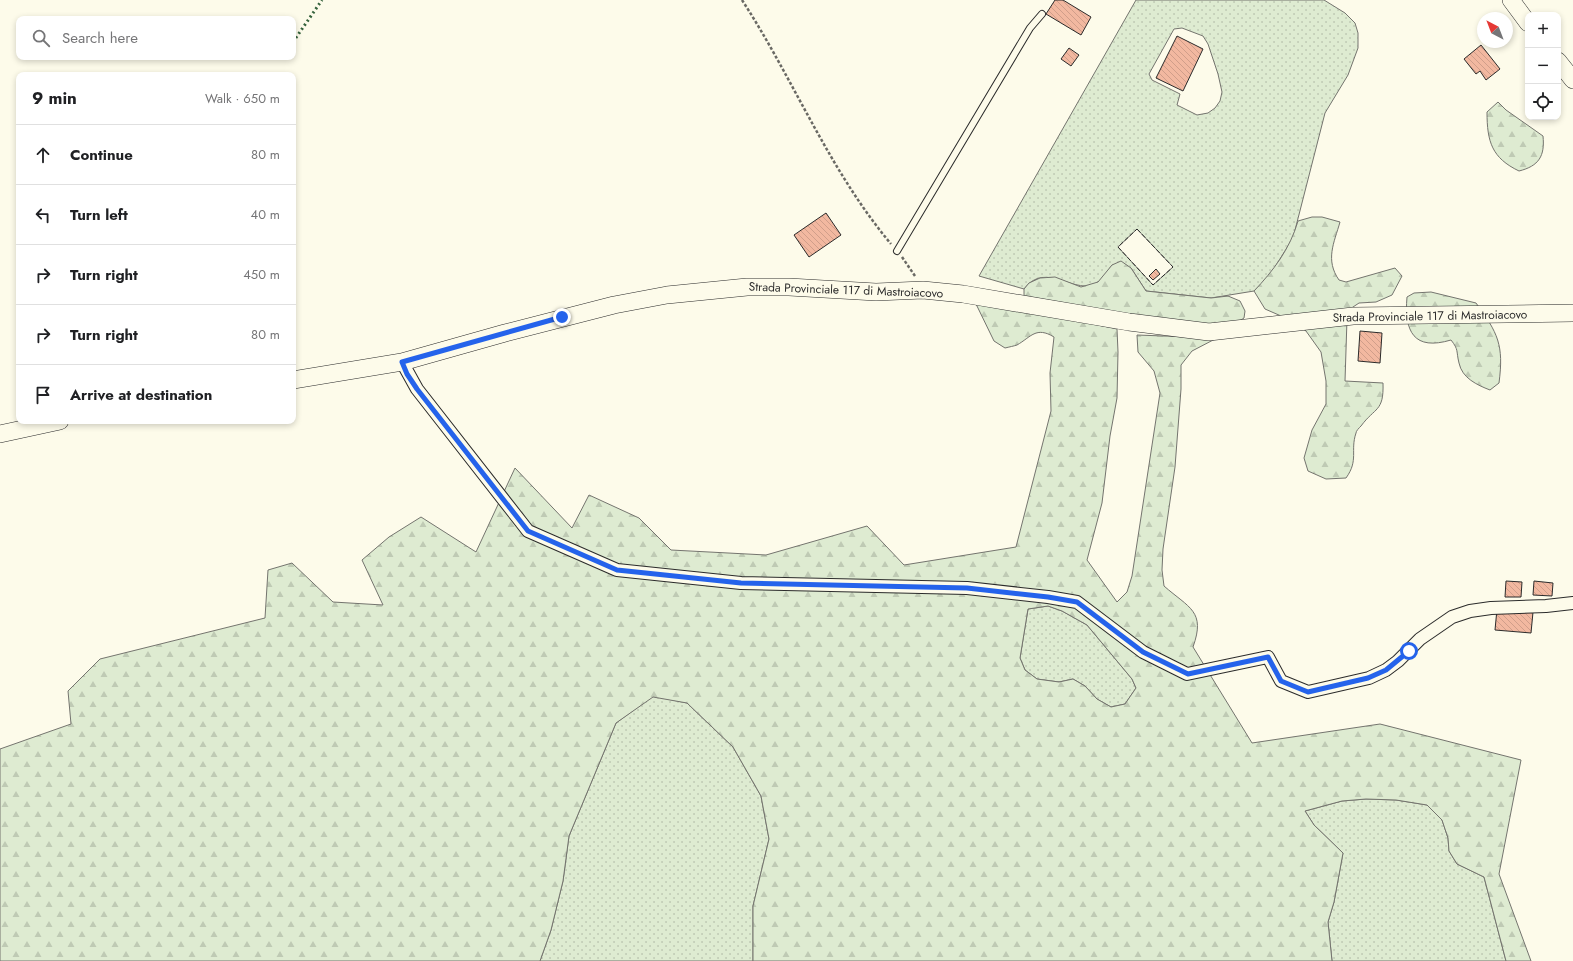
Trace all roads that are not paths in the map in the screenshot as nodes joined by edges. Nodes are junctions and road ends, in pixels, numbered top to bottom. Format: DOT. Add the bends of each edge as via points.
graph roads {
  1 [pos="1511,0"];
  2 [pos="1042,14"];
  3 [pos="1525,19"];
  4 [pos="1561,65"];
  5 [pos="1573,80"];
  6 [pos="897,251"];
  7 [pos="1573,313"];
  8 [pos="402,362"];
  9 [pos="296,380"];
  10 [pos="46,424"];
  11 [pos="0,434"];
  12 [pos="1573,604"];
  1 -- 3 [label="main road"];
  2 -- 6 [label="lane" via="1030,28"];
  4 -- 5 [label="main road"];
  7 -- 8 [label="main road, Strada Provinciale 117 di Mastroiacovo" via="1353,316 1209,332 923,290 876,292 747,287 666,295 562,317"];
  8 -- 9 [label="main road, Strada Provinciale 117 di Mastroiacovo"];
  8 -- 12 [label="street" via="417,389 528,531 617,570 741,583 967,588 1077,602 1143,652 1188,674 1268,657 1281,681 1308,692 1368,678 1386,670 1436,626 1470,611"];
  10 -- 11 [label="main road"];
}
